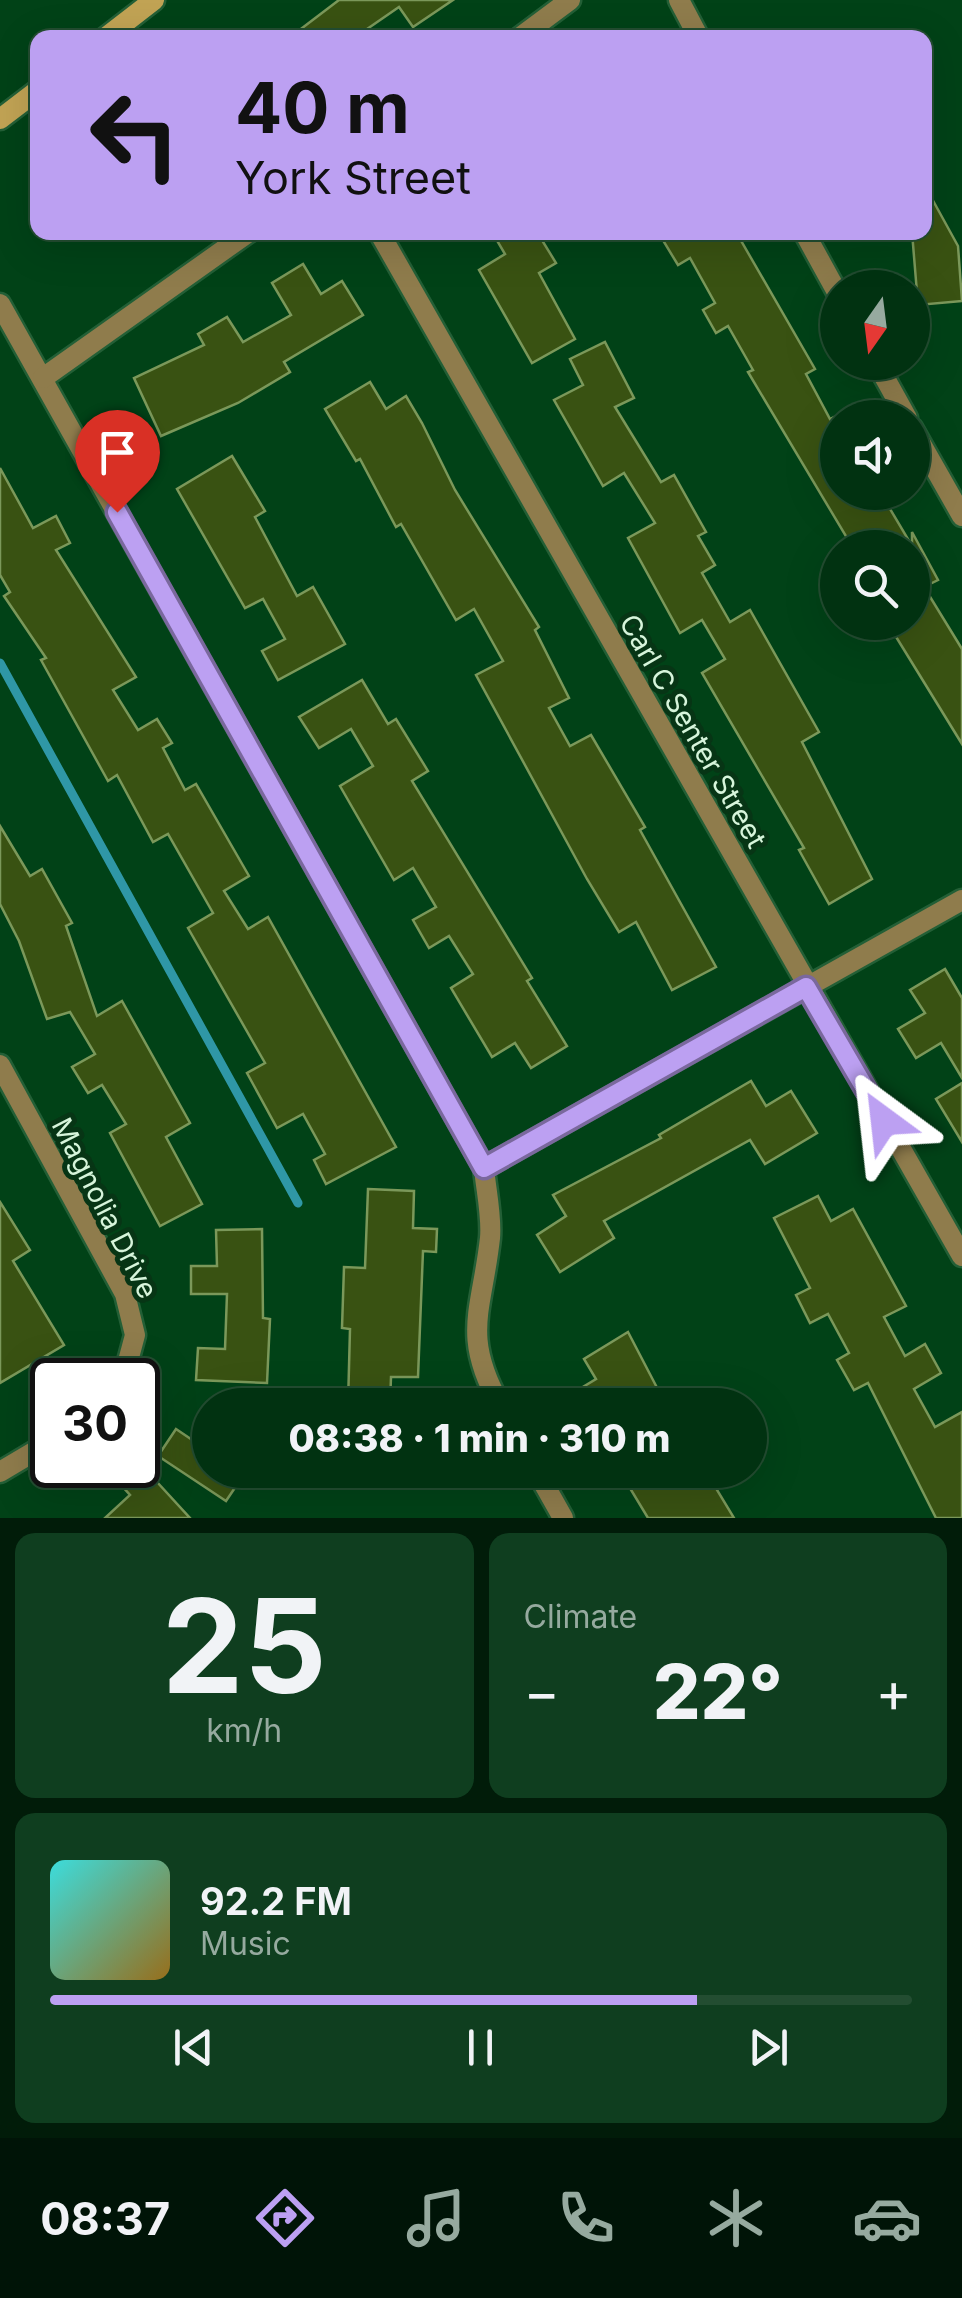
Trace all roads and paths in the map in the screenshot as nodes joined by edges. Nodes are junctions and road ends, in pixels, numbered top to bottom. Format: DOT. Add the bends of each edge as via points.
graph roads {
  1 [pos="154,0"];
  2 [pos="570,0"];
  3 [pos="678,0"];
  4 [pos="115,30"];
  5 [pos="530,30"];
  6 [pos="695,30"];
  7 [pos="30,96"];
  8 [pos="0,119"];
  9 [pos="238,240"];
  10 [pos="384,240"];
  11 [pos="808,240"];
  12 [pos="825,270"];
  13 [pos="0,304"];
  14 [pos="43,378"];
  15 [pos="930,460"];
  16 [pos="962,516"];
  17 [pos="962,900"];
  18 [pos="806,987"];
  19 [pos="0,1065"];
  20 [pos="484,1168"];
  21 [pos="962,1256"];
  22 [pos="129,1358"];
  23 [pos="491,1388"];
  24 [pos="30,1454"];
  25 [pos="0,1472"];
  26 [pos="546,1488"];
  27 [pos="563,1518"];
  1 -- 4 [label="main road"];
  2 -- 5 [label="street"];
  3 -- 6 [label="street"];
  7 -- 8 [label="main road"];
  9 -- 14 [label="street"];
  10 -- 18 [label="street, Carl C Senter Street"];
  11 -- 12 [label="street"];
  13 -- 14 [label="street"];
  14 -- 20 [label="street"];
  15 -- 16 [label="street"];
  17 -- 18 [label="street"];
  18 -- 20 [label="street"];
  18 -- 21 [label="street, Carl C Senter Street"];
  19 -- 22 [label="street, Magnolia Drive" via="124,1294 135,1335"];
  20 -- 23 [label="street" via="490,1234 476,1329 479,1367"];
  24 -- 25 [label="street"];
  26 -- 27 [label="street"];
}
